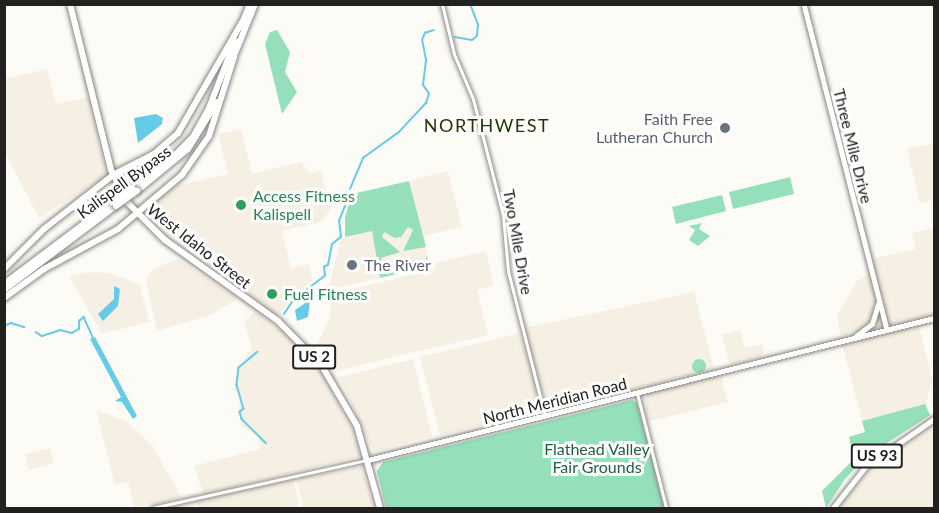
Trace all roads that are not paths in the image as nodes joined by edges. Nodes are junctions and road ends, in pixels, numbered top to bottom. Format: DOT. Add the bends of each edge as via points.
graph roads {
  1 [pos="70,4"];
  2 [pos="250,4"];
  3 [pos="255,4"];
  4 [pos="442,4"];
  5 [pos="804,4"];
  6 [pos="242,22"];
  7 [pos="234,57"];
  8 [pos="113,175"];
  9 [pos="135,189"];
  10 [pos="114,204"];
  11 [pos="136,215"];
  12 [pos="4,268"];
  13 [pos="4,284"];
  14 [pos="4,290"];
  15 [pos="878,293"];
  16 [pos="4,298"];
  17 [pos="934,318"];
  18 [pos="887,329"];
  19 [pos="856,336"];
  20 [pos="637,393"];
  21 [pos="545,416"];
  22 [pos="934,419"];
  23 [pos="368,460"];
  24 [pos="152,508"];
  25 [pos="380,508"];
  26 [pos="666,508"];
  27 [pos="833,508"];
  1 -- 8 [label="highway, West Idaho Street / US 2"];
  2 -- 6 [label="highway, Kalispell Bypass"];
  3 -- 7 [label="highway, Kalispell Bypass"];
  4 -- 21 [label="street, Two Mile Drive" via="454,54 473,99 503,215 508,271"];
  5 -- 15 [label="main road, Three Mile Drive"];
  6 -- 8 [label="highway" via="185,125 158,151"];
  6 -- 9 [label="highway, Kalispell Bypass" via="196,132"];
  7 -- 9 [label="highway, Kalispell Bypass" via="215,106 195,141"];
  7 -- 11 [label="highway" via="214,122 200,152 177,179"];
  8 -- 11 [label="highway, West Idaho Street / US 2"];
  8 -- 12 [label="highway" via="32,238"];
  9 -- 10 [label="highway, Kalispell Bypass, bridge"];
  10 -- 13 [label="highway, Kalispell Bypass"];
  10 -- 14 [label="highway, Kalispell Bypass"];
  11 -- 16 [label="highway"];
  11 -- 23 [label="highway, West Idaho Street / US 2" via="179,251 278,321 306,348 343,397"];
  15 -- 18 [label="main road, Three Mile Drive"];
  15 -- 19 [label="main road, Three Mile Drive" via="875,320"];
  17 -- 18 [label="main road, North Meridian Road"];
  18 -- 19 [label="main road, North Meridian Road"];
  19 -- 20 [label="main road, North Meridian Road"];
  20 -- 21 [label="main road, North Meridian Road"];
  20 -- 26 [label="street"];
  21 -- 23 [label="main road, North Meridian Road"];
  22 -- 27 [label="main road, US 93" via="866,466"];
  23 -- 24 [label="street, North Meridian Road"];
  23 -- 25 [label="highway, West Idaho Street / US 2"];
}
